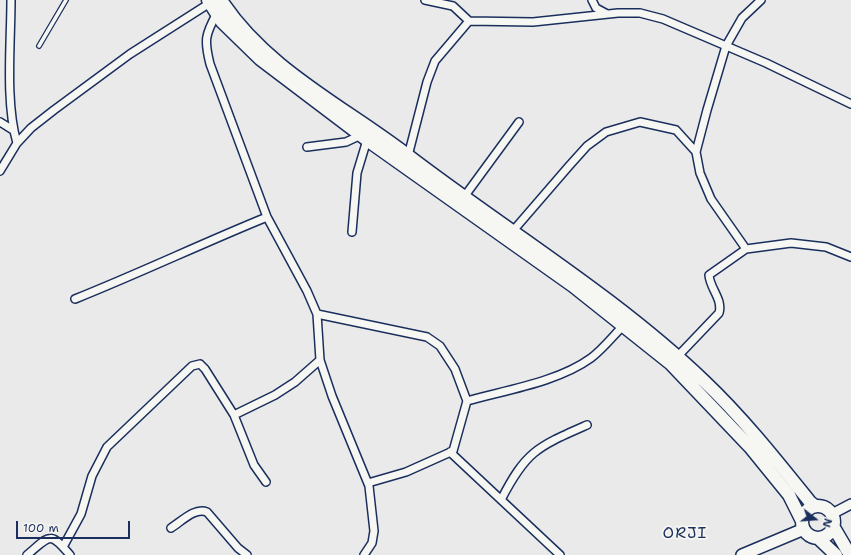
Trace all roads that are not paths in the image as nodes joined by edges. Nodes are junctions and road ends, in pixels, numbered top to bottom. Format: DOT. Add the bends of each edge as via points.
graph roads {
  1 [pos="11,0"];
  2 [pos="66,0"];
  3 [pos="425,0"];
  4 [pos="592,0"];
  5 [pos="761,0"];
  6 [pos="214,1"];
  7 [pos="217,13"];
  8 [pos="607,14"];
  9 [pos="469,21"];
  10 [pos="39,46"];
  11 [pos="726,46"];
  12 [pos="851,104"];
  13 [pos="0,122"];
  14 [pos="519,122"];
  15 [pos="13,130"];
  16 [pos="364,137"];
  17 [pos="17,143"];
  18 [pos="307,147"];
  19 [pos="696,152"];
  20 [pos="408,156"];
  21 [pos="0,171"];
  22 [pos="464,197"];
  23 [pos="268,217"];
  24 [pos="352,232"];
  25 [pos="512,232"];
  26 [pos="746,249"];
  27 [pos="851,257"];
  28 [pos="75,299"];
  29 [pos="316,314"];
  30 [pos="624,326"];
  31 [pos="677,357"];
  32 [pos="320,360"];
  33 [pos="467,401"];
  34 [pos="234,415"];
  35 [pos="587,425"];
  36 [pos="450,452"];
  37 [pos="266,482"];
  38 [pos="368,483"];
  39 [pos="501,500"];
  40 [pos="851,504"];
  41 [pos="815,506"];
  42 [pos="833,520"];
  43 [pos="803,525"];
  44 [pos="171,528"];
  45 [pos="818,538"];
  46 [pos="63,547"];
  47 [pos="27,555"];
  48 [pos="70,555"];
  49 [pos="247,555"];
  50 [pos="364,555"];
  51 [pos="560,555"];
  52 [pos="742,555"];
  53 [pos="836,555"];
  54 [pos="850,555"];
  1 -- 15 [label="street"];
  2 -- 10 [label="lane"];
  3 -- 9 [label="street" via="452,6"];
  4 -- 8 [label="street" via="596,8"];
  5 -- 11 [label="street" via="742,18"];
  6 -- 7 [label="main road"];
  6 -- 17 [label="street" via="130,54 31,128"];
  6 -- 20 [label="main road" via="270,56"];
  7 -- 16 [label="main road" via="260,60"];
  7 -- 23 [label="street" via="207,31 205,46"];
  8 -- 9 [label="street" via="533,22"];
  8 -- 11 [label="street" via="640,13 663,19"];
  9 -- 20 [label="street" via="434,61 426,82"];
  11 -- 12 [label="street"];
  11 -- 19 [label="street"];
  13 -- 15 [label="street"];
  14 -- 22 [label="street"];
  15 -- 17 [label="street"];
  16 -- 18 [label="street"];
  16 -- 24 [label="street" via="357,173"];
  16 -- 30 [label="main road" via="573,286"];
  17 -- 21 [label="street"];
  19 -- 25 [label="street" via="676,130 640,122 606,132 587,146"];
  19 -- 26 [label="street" via="700,173 711,199"];
  20 -- 22 [label="main road"];
  22 -- 25 [label="main road"];
  23 -- 28 [label="street"];
  23 -- 29 [label="street" via="307,291"];
  25 -- 31 [label="main road" via="582,281"];
  26 -- 27 [label="street" via="791,243 826,247"];
  26 -- 31 [label="street" via="709,275 721,305 719,313"];
  29 -- 32 [label="street"];
  29 -- 33 [label="street" via="427,337 440,346 455,369"];
  30 -- 33 [label="street" via="591,358 570,370"];
  30 -- 43 [label="main road" via="671,364 723,417 789,495"];
  31 -- 41 [label="main road" via="736,415"];
  32 -- 34 [label="street" via="282,391"];
  32 -- 38 [label="street"];
  33 -- 36 [label="street" via="453,451"];
  34 -- 37 [label="street" via="254,464"];
  34 -- 46 [label="street" via="205,369 200,364 192,366 107,447 92,476 81,514"];
  35 -- 39 [label="street" via="545,443 527,457 513,476"];
  36 -- 38 [label="street" via="406,472"];
  36 -- 39 [label="street"];
  38 -- 50 [label="street" via="374,531 372,544"];
  39 -- 51 [label="street"];
  40 -- 42 [label="street"];
  41 -- 42 [label="main road" via="826,508"];
  41 -- 43 [label="main road" via="807,510"];
  42 -- 45 [label="main road" via="829,533"];
  42 -- 54 [label="main road"];
  43 -- 45 [label="main road" via="810,535"];
  43 -- 52 [label="main road"];
  44 -- 49 [label="street" via="196,511 202,510 207,512"];
  45 -- 53 [label="main road"];
  46 -- 47 [label="street" via="52,538 47,538"];
  46 -- 48 [label="street"];
}
